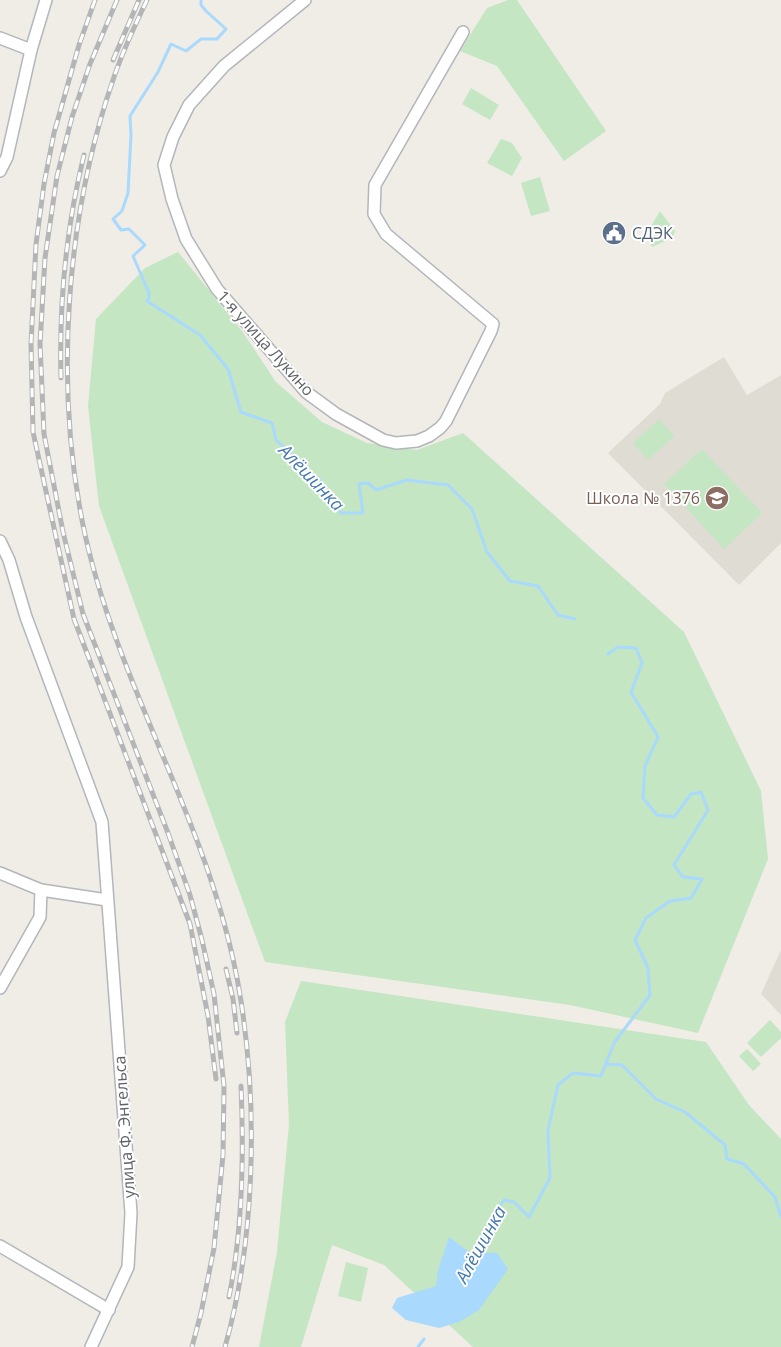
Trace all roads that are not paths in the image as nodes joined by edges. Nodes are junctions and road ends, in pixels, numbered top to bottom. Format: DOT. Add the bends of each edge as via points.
graph roads {
  1 [pos="46,0"];
  2 [pos="305,0"];
  3 [pos="463,32"];
  4 [pos="0,38"];
  5 [pos="31,50"];
  6 [pos="0,171"];
  7 [pos="0,541"];
  8 [pos="0,873"];
  9 [pos="41,890"];
  10 [pos="107,900"];
  11 [pos="0,988"];
  12 [pos="0,1246"];
  13 [pos="109,1310"];
  14 [pos="91,1347"];
  1 -- 5 [label="street"];
  2 -- 3 [label="street, 1-я улица Лукино" via="224,66 189,105 164,165 186,238 216,289 306,392 336,414 384,440 396,443 418,441 446,421 493,324 386,234 374,214 375,184"];
  4 -- 5 [label="street"];
  5 -- 6 [label="street" via="7,157"];
  7 -- 10 [label="street, улица Ф. Энгельса" via="102,822"];
  8 -- 9 [label="street"];
  9 -- 10 [label="street"];
  9 -- 11 [label="street" via="40,916"];
  10 -- 13 [label="street, улица Ф. Энгельса" via="131,1213 128,1267"];
  12 -- 13 [label="street"];
  13 -- 14 [label="street, улица Ф. Энгельса"];
}
